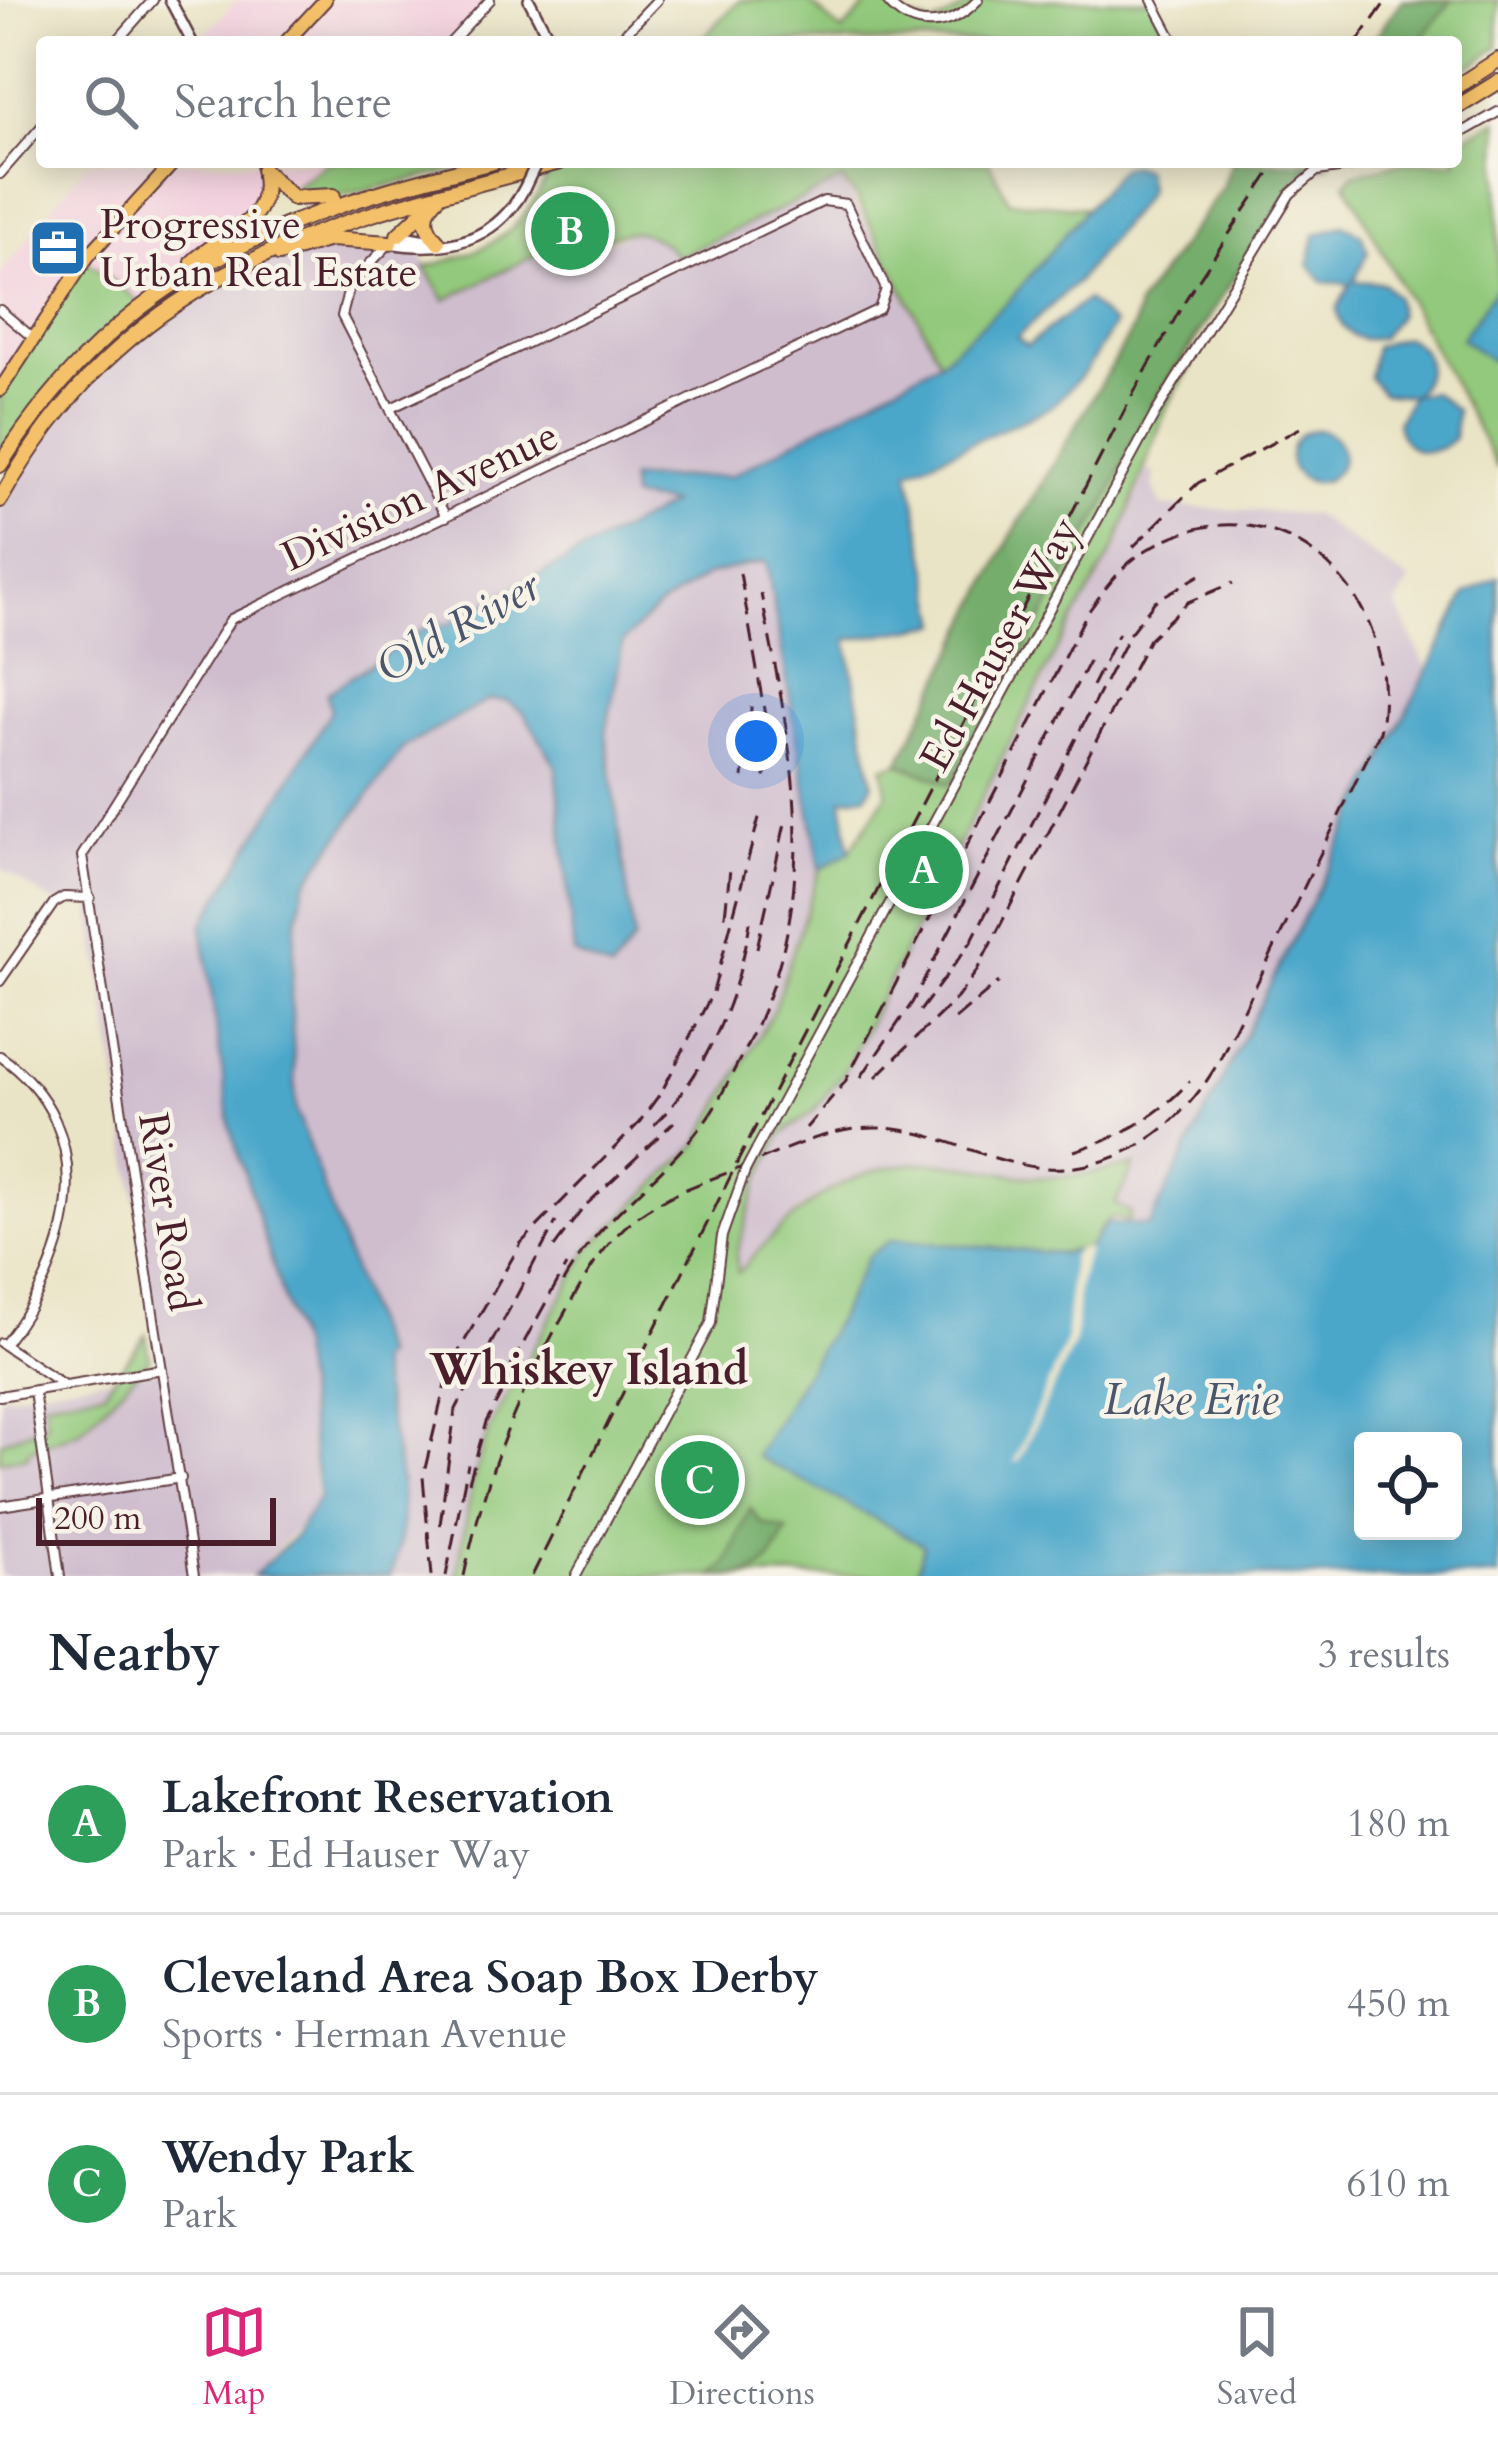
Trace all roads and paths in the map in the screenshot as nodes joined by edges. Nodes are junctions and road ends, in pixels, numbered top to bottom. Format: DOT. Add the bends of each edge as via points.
graph roads {
  1 [pos="153,0"];
  2 [pos="170,0"];
  3 [pos="326,0"];
  4 [pos="490,0"];
  5 [pos="529,0"];
  6 [pos="657,0"];
  7 [pos="886,0"];
  8 [pos="978,0"];
  9 [pos="1152,0"];
  10 [pos="121,36"];
  11 [pos="189,36"];
  12 [pos="292,36"];
  13 [pos="457,36"];
  14 [pos="548,36"];
  15 [pos="623,36"];
  16 [pos="1171,36"];
  17 [pos="1498,60"];
  18 [pos="1498,82"];
  19 [pos="1462,83"];
  20 [pos="1462,104"];
  21 [pos="1498,112"];
  22 [pos="36,133"];
  23 [pos="1462,133"];
  24 [pos="169,168"];
  25 [pos="469,168"];
  26 [pos="534,168"];
  27 [pos="537,168"];
  28 [pos="1338,168"];
  29 [pos="461,170"];
  30 [pos="0,174"];
  31 [pos="442,193"];
  32 [pos="427,208"];
  33 [pos="394,239"];
  34 [pos="438,242"];
  35 [pos="455,243"];
  36 [pos="163,291"];
  37 [pos="0,310"];
  38 [pos="34,339"];
  39 [pos="89,378"];
  40 [pos="0,390"];
  41 [pos="391,408"];
  42 [pos="0,465"];
  43 [pos="0,500"];
  44 [pos="446,517"];
  45 [pos="82,856"];
  46 [pos="90,898"];
  47 [pos="0,981"];
  48 [pos="0,1056"];
  49 [pos="2,1344"];
  50 [pos="162,1369"];
  51 [pos="65,1385"];
  52 [pos="34,1391"];
  53 [pos="0,1396"];
  54 [pos="181,1478"];
  55 [pos="50,1498"];
  56 [pos="0,1506"];
  57 [pos="60,1576"];
  58 [pos="194,1576"];
  59 [pos="576,1576"];
  1 -- 10 [label="street"];
  2 -- 11 [label="street"];
  3 -- 12 [label="main road"];
  4 -- 13 [label="street"];
  5 -- 14 [label="street"];
  6 -- 15 [label="street"];
  7 -- 8 [label="street" via="914,22 945,23"];
  9 -- 16 [label="street"];
  17 -- 19 [label="highway"];
  18 -- 20 [label="highway"];
  21 -- 23 [label="street"];
  22 -- 30 [label="street"];
  24 -- 38 [label="main road" via="88,256"];
  25 -- 29 [label="highway"];
  26 -- 35 [label="street, bridge" via="500,222"];
  27 -- 31 [label="highway"];
  28 -- 59 [label="street, Ed Hauser Way, bridge" via="1316,171 1290,194 1155,414 756,1150 722,1236 719,1291 704,1339"];
  29 -- 36 [label="highway" via="292,220"];
  29 -- 36 [label="highway" via="311,201 283,193 263,170 266,193 257,215"];
  31 -- 32 [label="highway"];
  31 -- 39 [label="highway" via="305,233 238,264 165,310"];
  32 -- 33 [label="highway"];
  32 -- 34 [label="highway"];
  33 -- 34 [label="street"];
  33 -- 35 [label="street" via="429,249"];
  33 -- 39 [label="highway" via="331,239 270,258 194,301"];
  33 -- 41 [label="street" via="350,284 342,312"];
  34 -- 35 [label="street"];
  36 -- 42 [label="highway" via="73,370"];
  37 -- 38 [label="street"];
  38 -- 40 [label="main road"];
  39 -- 43 [label="highway"];
  41 -- 44 [label="street"];
  41 -- 44 [label="street, Division Avenue" via="824,201 841,202 886,289 884,303"];
  44 -- 45 [label="street, Division Avenue" via="231,619"];
  45 -- 46 [label="street, River Road"];
  46 -- 47 [label="street" via="54,903"];
  46 -- 50 [label="street, River Road"];
  48 -- 49 [label="street" via="50,1117 67,1201 54,1266"];
  49 -- 51 [label="street"];
  50 -- 51 [label="street"];
  50 -- 54 [label="street, River Road"];
  51 -- 52 [label="street"];
  52 -- 53 [label="street"];
  52 -- 55 [label="street"];
  54 -- 55 [label="street"];
  54 -- 58 [label="street, River Road"];
  55 -- 56 [label="street"];
  55 -- 57 [label="street"];
}
